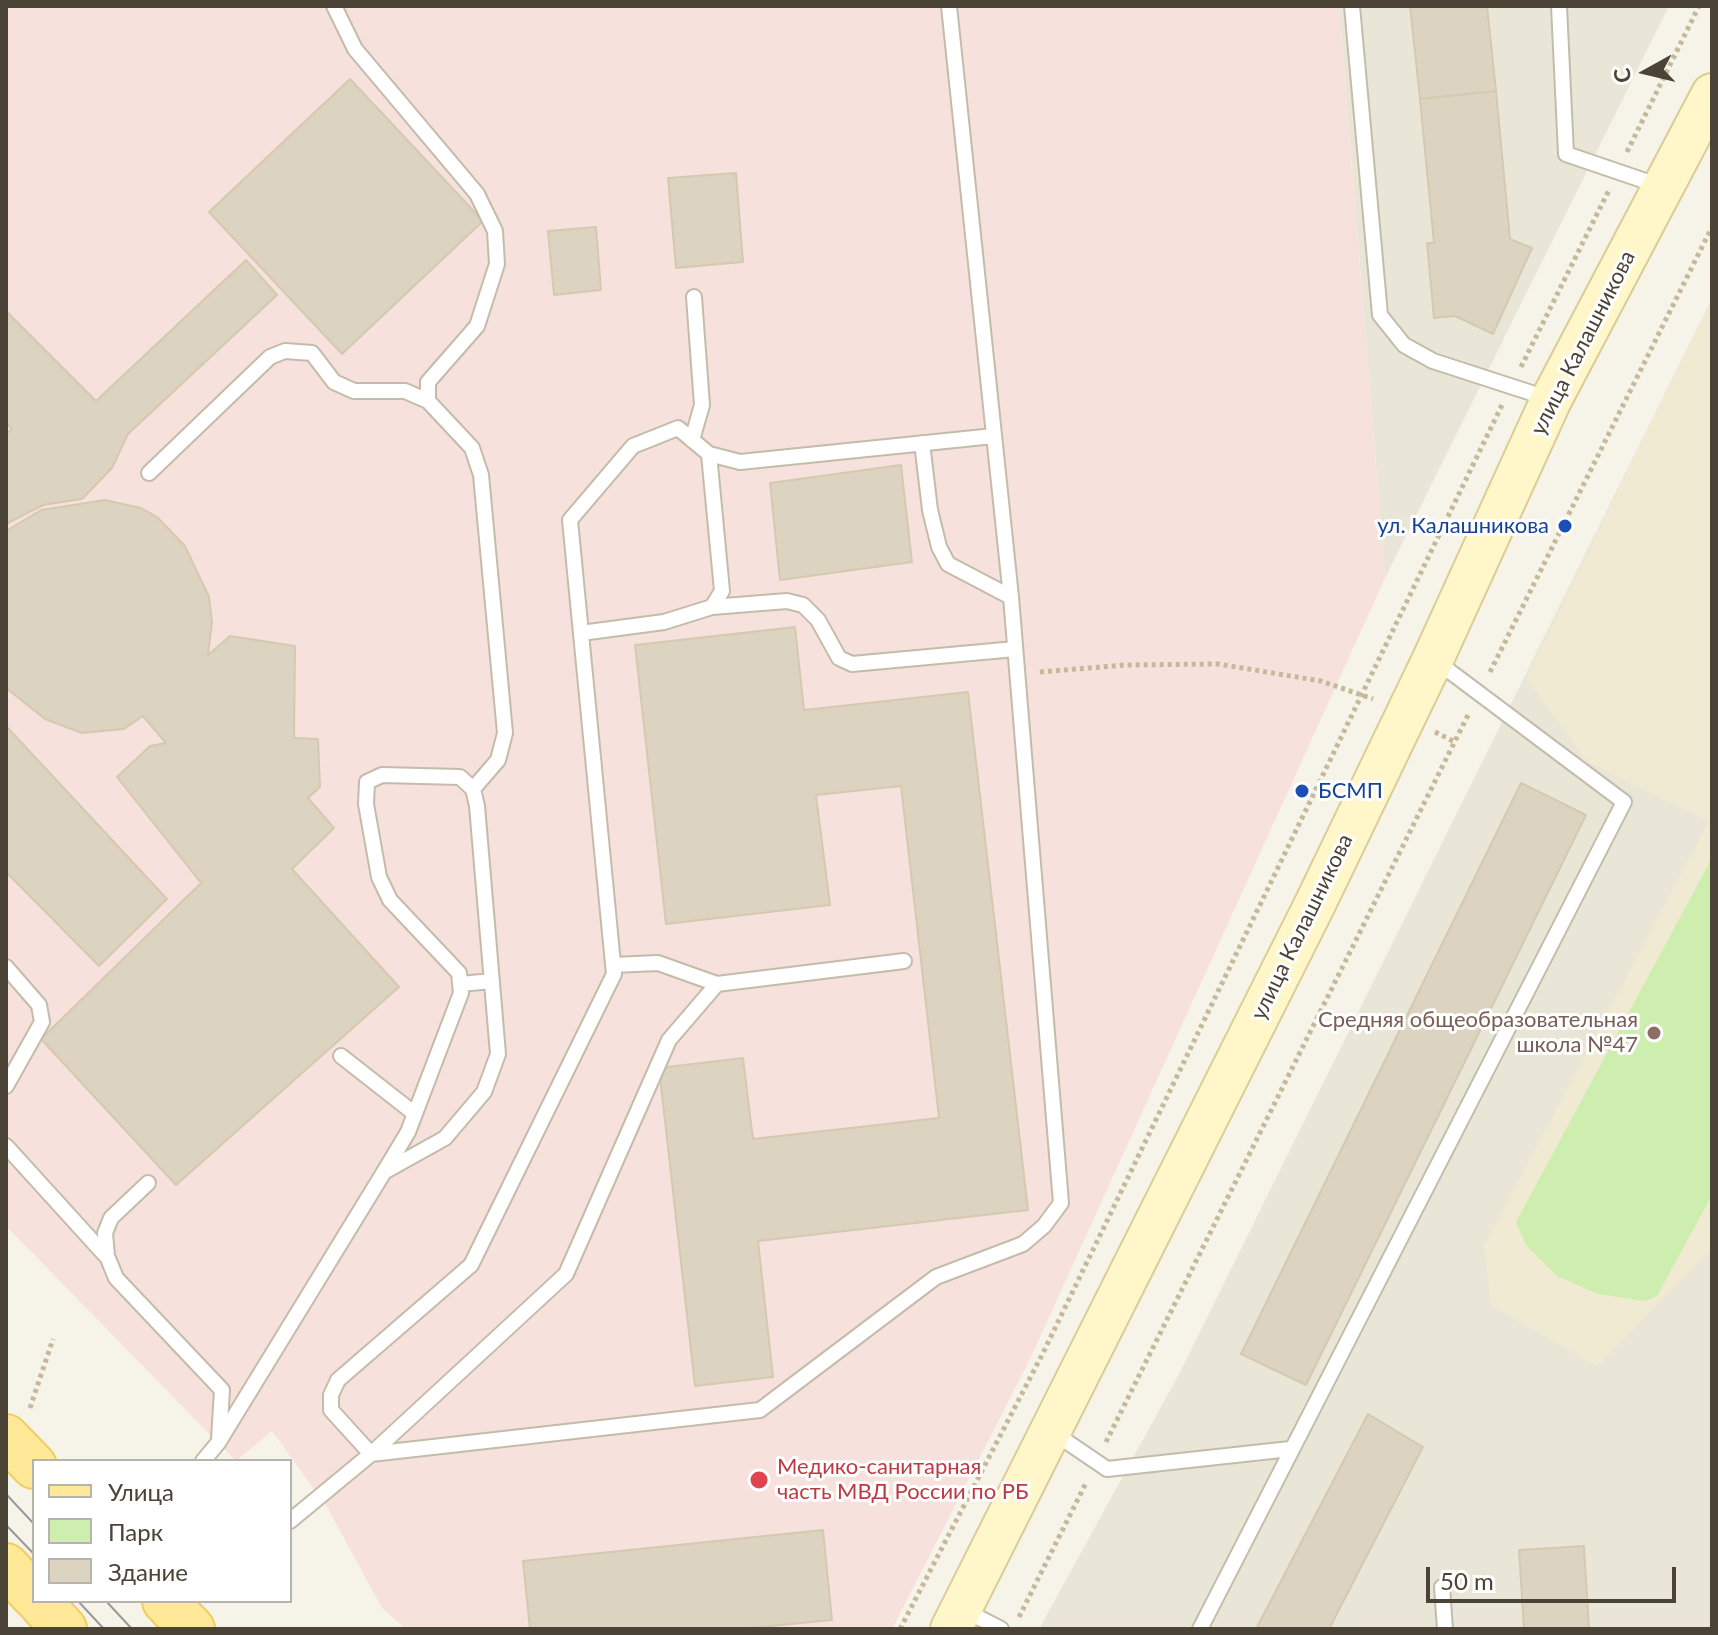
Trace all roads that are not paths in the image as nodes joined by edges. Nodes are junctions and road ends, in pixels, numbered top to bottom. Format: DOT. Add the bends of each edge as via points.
graph roads {
  1 [pos="334,6"];
  2 [pos="949,6"];
  3 [pos="1352,6"];
  4 [pos="1559,6"];
  5 [pos="1712,94"];
  6 [pos="1665,187"];
  7 [pos="694,297"];
  8 [pos="1551,400"];
  9 [pos="428,401"];
  10 [pos="994,436"];
  11 [pos="692,440"];
  12 [pos="922,443"];
  13 [pos="709,454"];
  14 [pos="149,473"];
  15 [pos="1011,597"];
  16 [pos="712,607"];
  17 [pos="581,633"];
  18 [pos="1015,649"];
  19 [pos="1433,659"];
  20 [pos="473,789"];
  21 [pos="904,961"];
  22 [pos="613,965"];
  23 [pos="6,967"];
  24 [pos="492,981"];
  25 [pos="460,984"];
  26 [pos="717,984"];
  27 [pos="341,1056"];
  28 [pos="6,1086"];
  29 [pos="415,1114"];
  30 [pos="6,1146"];
  31 [pos="384,1172"];
  32 [pos="148,1183"];
  33 [pos="107,1256"];
  34 [pos="1051,1431"];
  35 [pos="218,1443"];
  36 [pos="1290,1449"];
  37 [pos="371,1454"];
  38 [pos="205,1459"];
  39 [pos="292,1519"];
  40 [pos="6,1566"];
  41 [pos="1442,1587"];
  42 [pos="32,1594"];
  43 [pos="41,1603"];
  44 [pos="956,1618"];
  45 [pos="64,1629"];
  46 [pos="1001,1629"];
  47 [pos="1200,1629"];
  48 [pos="1445,1629"];
  1 -- 9 [label="lane" via="355,49 477,194 495,231 497,264 477,326 428,382"];
  2 -- 10 [label="lane"];
  3 -- 8 [label="lane" via="1380,315 1404,345 1433,361"];
  4 -- 6 [label="lane" via="1566,154"];
  5 -- 6 [label="main road, улица Калашникова"];
  6 -- 8 [label="main road, улица Калашникова"];
  7 -- 11 [label="lane" via="702,405"];
  8 -- 19 [label="main road, улица Калашникова"];
  9 -- 14 [label="lane" via="405,391 354,391 334,382 312,353 285,351 270,357"];
  9 -- 20 [label="lane" via="472,448 481,475 505,733 498,760"];
  10 -- 12 [label="lane"];
  10 -- 15 [label="lane"];
  11 -- 13 [label="lane"];
  11 -- 17 [label="lane" via="678,428 633,446 570,520"];
  12 -- 13 [label="lane" via="740,462"];
  12 -- 15 [label="lane" via="930,510 948,564"];
  13 -- 16 [label="lane" via="722,591"];
  15 -- 18 [label="lane"];
  16 -- 17 [label="lane" via="664,622"];
  16 -- 18 [label="lane" via="787,601 803,605 839,658 852,664"];
  17 -- 22 [label="lane"];
  18 -- 37 [label="lane" via="1061,1203 1044,1226 1023,1244 936,1277 760,1410"];
  19 -- 34 [label="main road, улица Калашникова"];
  19 -- 36 [label="lane" via="1624,802"];
  20 -- 24 [label="lane"];
  20 -- 25 [label="lane" via="460,777 382,775 367,782 366,793 379,877 390,900 459,973"];
  21 -- 26 [label="lane"];
  22 -- 26 [label="lane" via="658,963"];
  22 -- 37 [label="lane" via="614,974 471,1265 338,1380 331,1410"];
  23 -- 28 [label="lane" via="39,1005 42,1022"];
  24 -- 25 [label="lane"];
  24 -- 31 [label="lane" via="498,1054 484,1092 445,1138"];
  25 -- 29 [label="lane"];
  26 -- 37 [label="lane" via="669,1040 566,1274"];
  27 -- 29 [label="lane"];
  29 -- 31 [label="lane"];
  30 -- 33 [label="lane"];
  31 -- 35 [label="lane"];
  32 -- 33 [label="lane" via="111,1218 105,1233"];
  33 -- 35 [label="lane" via="116,1278 222,1390"];
  34 -- 36 [label="lane" via="1107,1469"];
  34 -- 44 [label="main road, улица Калашникова"];
  35 -- 38 [label="lane"];
  36 -- 47 [label="lane"];
  37 -- 39 [label="lane"];
  40 -- 42 [label="main road"];
  41 -- 48 [label="lane"];
  43 -- 45 [label="main road"];
  44 -- 46 [label="lane"];
}
